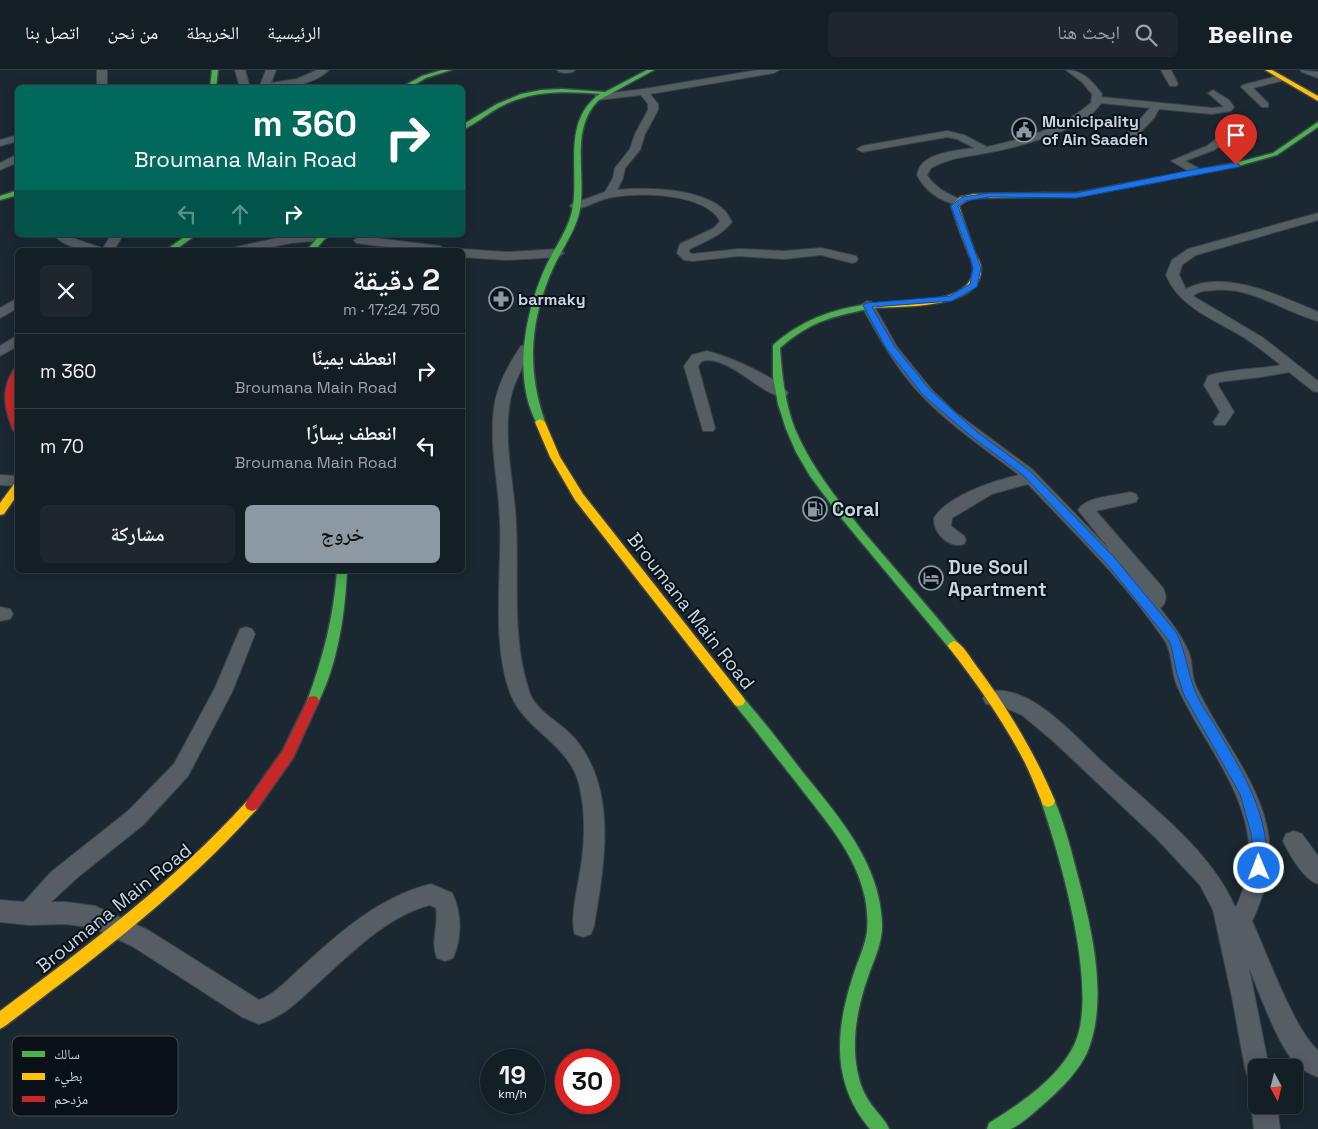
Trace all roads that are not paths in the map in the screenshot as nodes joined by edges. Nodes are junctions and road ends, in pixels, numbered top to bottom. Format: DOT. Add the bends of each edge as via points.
graph roads {
  1 [pos="102,70"];
  2 [pos="215,70"];
  3 [pos="240,70"];
  4 [pos="270,70"];
  5 [pos="324,70"];
  6 [pos="448,70"];
  7 [pos="562,70"];
  8 [pos="570,70"];
  9 [pos="651,70"];
  10 [pos="774,70"];
  11 [pos="1071,70"];
  12 [pos="1166,70"];
  13 [pos="1268,70"];
  14 [pos="1305,70"];
  15 [pos="1318,75"];
  16 [pos="1282,78"];
  17 [pos="1173,84"];
  18 [pos="102,85"];
  19 [pos="213,85"];
  20 [pos="244,85"];
  21 [pos="265,85"];
  22 [pos="278,85"];
  23 [pos="409,85"];
  24 [pos="644,92"];
  25 [pos="1213,93"];
  26 [pos="603,95"];
  27 [pos="1318,99"];
  28 [pos="1098,100"];
  29 [pos="1265,105"];
  30 [pos="1156,106"];
  31 [pos="1318,124"];
  32 [pos="465,126"];
  33 [pos="1226,135"];
  34 [pos="15,139"];
  35 [pos="1127,140"];
  36 [pos="0,143"];
  37 [pos="15,148"];
  38 [pos="862,149"];
  39 [pos="986,150"];
  40 [pos="0,156"];
  41 [pos="15,159"];
  42 [pos="0,167"];
  43 [pos="1196,171"];
  44 [pos="15,193"];
  45 [pos="609,194"];
  46 [pos="0,198"];
  47 [pos="958,202"];
  48 [pos="576,206"];
  49 [pos="1318,216"];
  50 [pos="64,237"];
  51 [pos="117,237"];
  52 [pos="189,237"];
  53 [pos="308,237"];
  54 [pos="322,237"];
  55 [pos="360,240"];
  56 [pos="89,248"];
  57 [pos="109,248"];
  58 [pos="173,248"];
  59 [pos="249,248"];
  60 [pos="313,248"];
  61 [pos="422,248"];
  62 [pos="465,253"];
  63 [pos="558,253"];
  64 [pos="852,259"];
  65 [pos="1186,297"];
  66 [pos="15,304"];
  67 [pos="867,305"];
  68 [pos="0,314"];
  69 [pos="1318,317"];
  70 [pos="15,341"];
  71 [pos="526,349"];
  72 [pos="0,352"];
  73 [pos="1290,367"];
  74 [pos="15,374"];
  75 [pos="1318,388"];
  76 [pos="781,393"];
  77 [pos="15,421"];
  78 [pos="1220,422"];
  79 [pos="708,428"];
  80 [pos="1032,478"];
  81 [pos="0,480"];
  82 [pos="15,481"];
  83 [pos="15,490"];
  84 [pos="1130,498"];
  85 [pos="0,511"];
  86 [pos="958,540"];
  87 [pos="342,573"];
  88 [pos="1149,607"];
  89 [pos="246,634"];
  90 [pos="993,698"];
  91 [pos="1294,841"];
  92 [pos="1318,874"];
  93 [pos="0,911"];
  94 [pos="29,914"];
  95 [pos="1234,924"];
  96 [pos="582,926"];
  97 [pos="119,928"];
  98 [pos="445,950"];
  99 [pos="0,1021"];
  100 [pos="1255,1059"];
  101 [pos="1318,1065"];
  102 [pos="1265,1114"];
  103 [pos="881,1129"];
  104 [pos="995,1129"];
  105 [pos="1267,1129"];
  1 -- 18 [label="street"];
  2 -- 19 [label="main road"];
  3 -- 20 [label="street"];
  4 -- 21 [label="street"];
  5 -- 22 [label="street" via="299,82"];
  6 -- 23 [label="main road"];
  7 -- 8 [label="street"];
  9 -- 26 [label="main road"];
  10 -- 24 [label="street"];
  11 -- 28 [label="street" via="1093,89"];
  12 -- 17 [label="street"];
  13 -- 16 [label="main road"];
  14 -- 15 [label="street"];
  16 -- 27 [label="main road"];
  16 -- 29 [label="street" via="1246,88"];
  24 -- 26 [label="street"];
  24 -- 45 [label="street" via="653,104 653,110 635,150 620,168"];
  25 -- 30 [label="street" via="1226,102 1228,109 1212,111"];
  26 -- 32 [label="main road" via="587,90 517,96"];
  26 -- 48 [label="main road, Broumana Main Road" via="590,105 578,135"];
  28 -- 30 [label="street"];
  28 -- 39 [label="street" via="1082,115 1033,140"];
  30 -- 35 [label="street"];
  31 -- 43 [label="main road" via="1275,154 1236,165"];
  33 -- 43 [label="street" via="1224,140 1206,151 1176,161"];
  34 -- 36 [label="street"];
  37 -- 40 [label="street"];
  38 -- 39 [label="street" via="946,134"];
  39 -- 47 [label="street" via="936,160 923,170 924,180 930,187"];
  41 -- 42 [label="street"];
  43 -- 47 [label="main road" via="1076,195 990,195"];
  44 -- 46 [label="main road"];
  45 -- 48 [label="street"];
  45 -- 64 [label="street" via="673,194 690,197 717,211 726,222 718,230 684,247 688,257 822,251"];
  47 -- 67 [label="main road" via="954,206 977,268 974,285 952,298"];
  48 -- 63 [label="main road, Broumana Main Road"];
  49 -- 65 [label="street" via="1250,234 1183,257 1176,262 1173,275"];
  50 -- 56 [label="street"];
  51 -- 57 [label="street"];
  52 -- 58 [label="main road"];
  53 -- 59 [label="street"];
  54 -- 60 [label="main road"];
  55 -- 61 [label="street"];
  62 -- 63 [label="street" via="514,256"];
  63 -- 71 [label="main road, Broumana Main Road" via="539,294"];
  65 -- 69 [label="street" via="1192,290 1202,287 1242,288"];
  65 -- 73 [label="street" via="1248,335"];
  66 -- 68 [label="street"];
  67 -- 76 [label="main road" via="810,321 783,339 776,347 775,357"];
  67 -- 80 [label="street" via="891,348 927,392"];
  70 -- 72 [label="street"];
  71 -- 96 [label="street" via="508,380 499,435 507,500 511,636 515,674 528,708 568,744 589,778 594,856"];
  71 -- 103 [label="main road, Broumana Main Road" via="530,396 548,444 579,497 848,841 864,868 873,903 875,935 872,953 852,1004 848,1028 848,1073 864,1112"];
  73 -- 75 [label="street"];
  73 -- 78 [label="street" via="1213,380 1211,385 1227,412"];
  74 -- 77 [label="main road" via="7,393"];
  76 -- 79 [label="street" via="733,363 716,356 697,358 691,366"];
  76 -- 90 [label="main road" via="793,433 816,478"];
  80 -- 86 [label="street" via="989,488 947,513 942,518 942,526"];
  80 -- 88 [label="street" via="1088,536"];
  81 -- 82 [label="street"];
  83 -- 85 [label="main road"];
  84 -- 88 [label="street" via="1086,510 1157,593 1157,601"];
  87 -- 97 [label="main road, Broumana Main Road" via="335,639 307,718 289,753 249,808 209,852"];
  88 -- 95 [label="street" via="1177,645 1190,695 1246,792 1258,833 1260,856 1254,890 1245,912"];
  89 -- 94 [label="street" via="224,690 181,770 121,830 52,884"];
  90 -- 95 [label="street" via="1015,702 1041,718 1164,832 1208,878"];
  90 -- 104 [label="main road" via="1026,750 1060,839 1077,897 1084,936 1089,1013 1082,1047 1063,1072 1042,1096"];
  91 -- 92 [label="street"];
  93 -- 94 [label="street"];
  94 -- 97 [label="street" via="66,912 95,917"];
  95 -- 100 [label="street"];
  95 -- 101 [label="street" via="1303,1054"];
  97 -- 98 [label="street" via="162,951 244,1006 259,1012 280,1002 366,927 418,896 431,893 444,899 448,921"];
  97 -- 99 [label="main road, Broumana Main Road"];
  102 -- 105 [label="street"];
}
